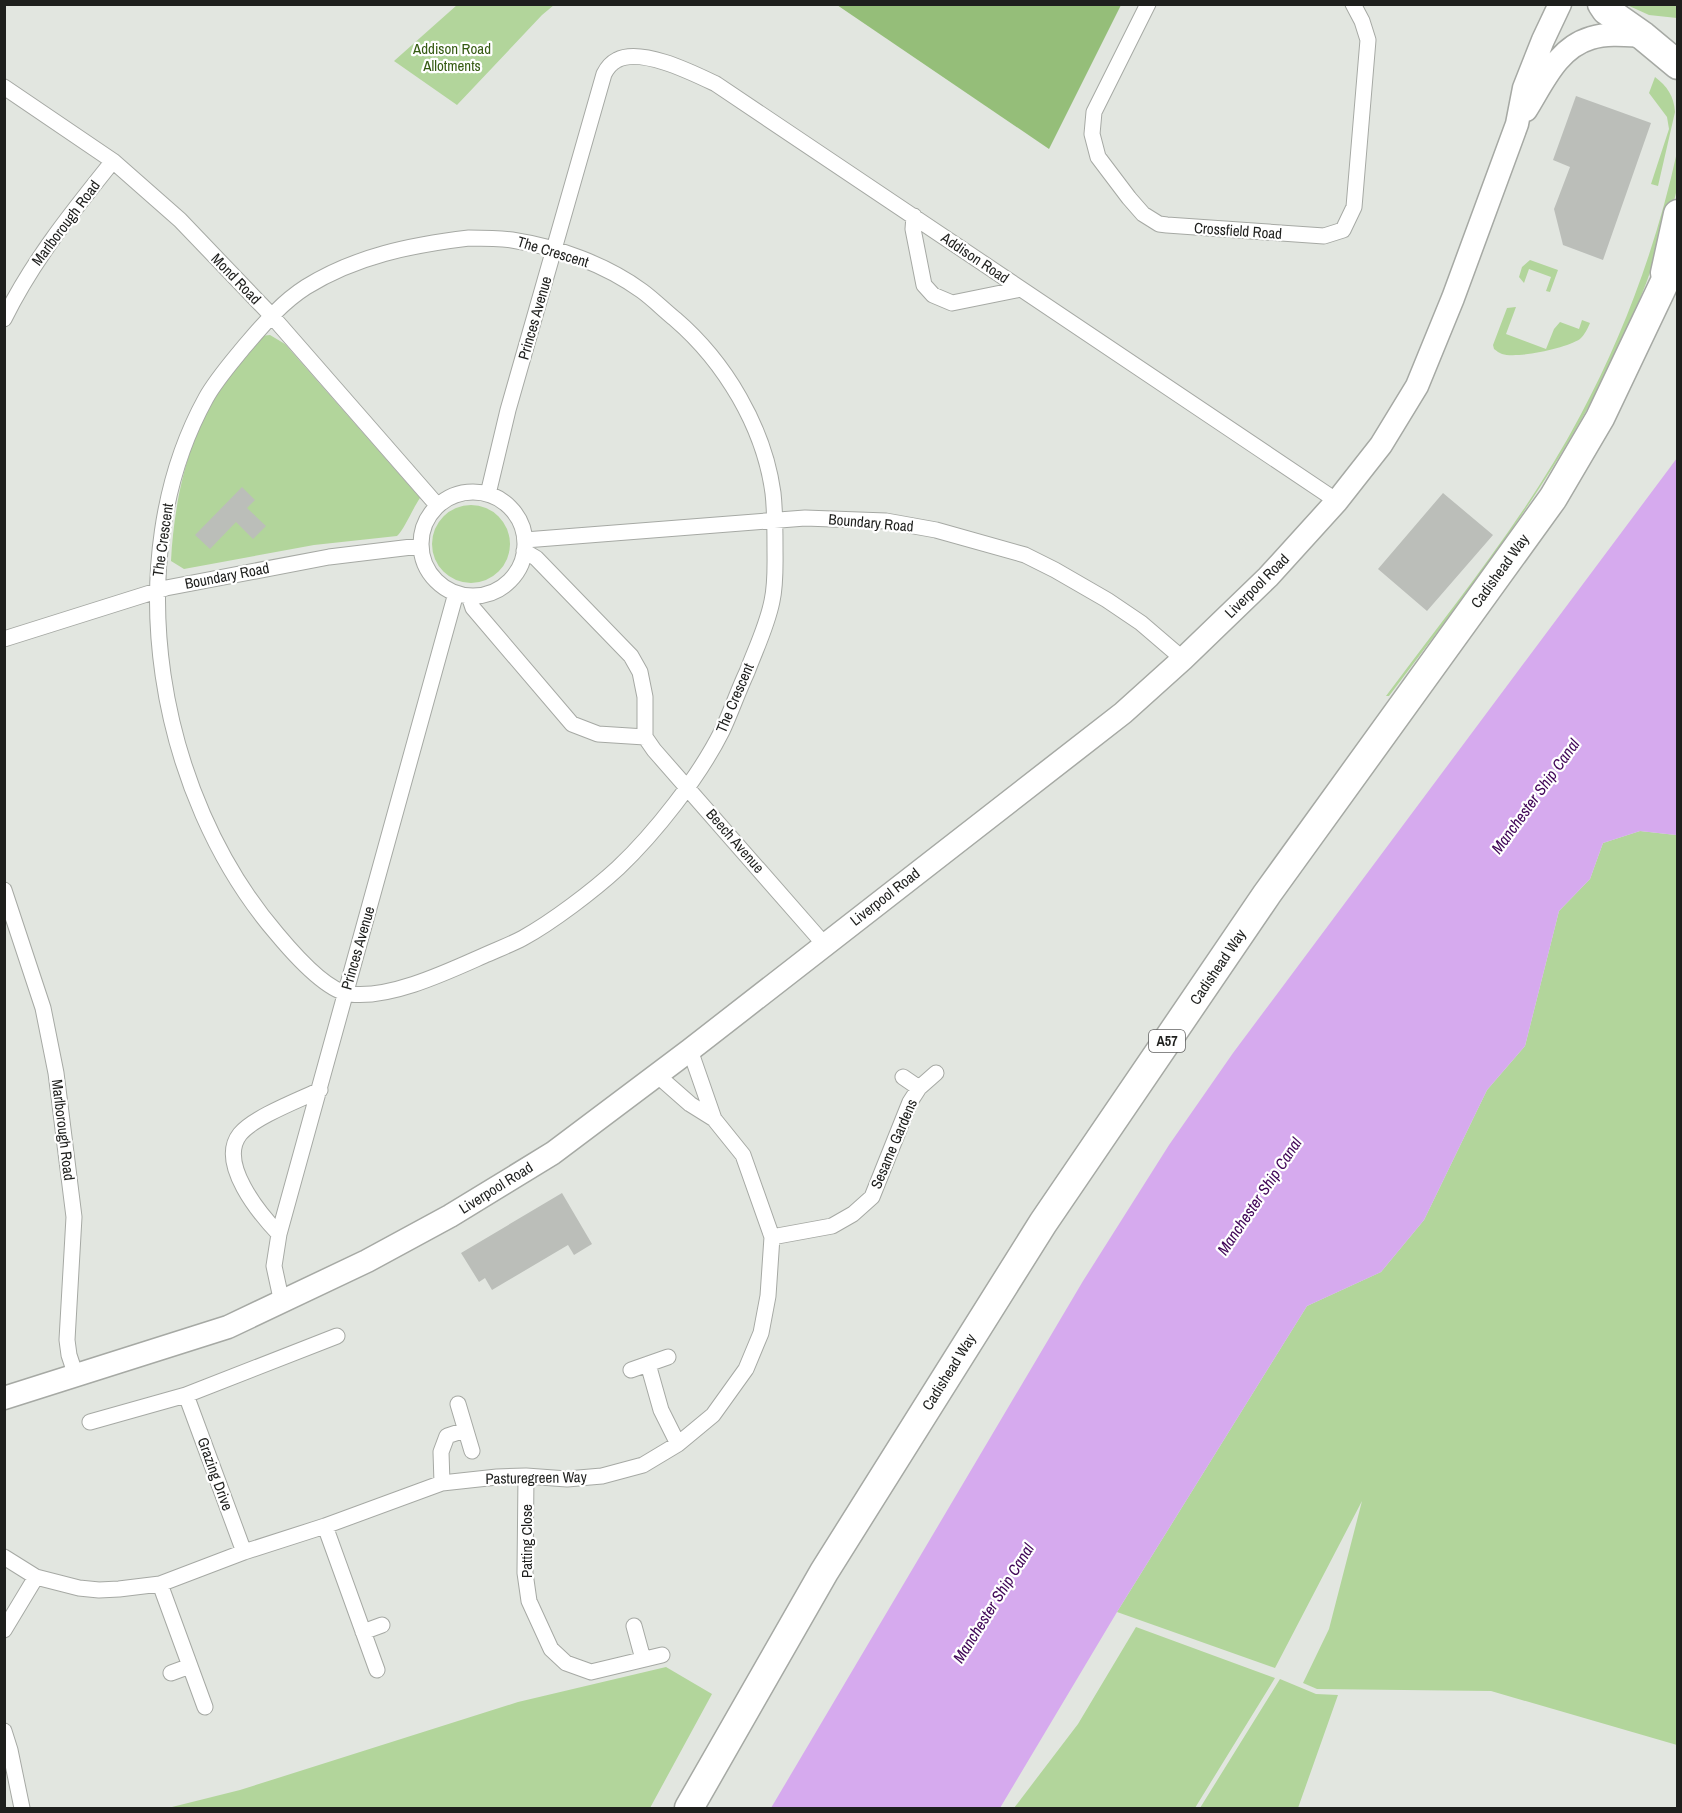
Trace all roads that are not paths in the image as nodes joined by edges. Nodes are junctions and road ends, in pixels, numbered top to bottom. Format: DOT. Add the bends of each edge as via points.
graph roads {
  1 [pos="1149,4"];
  2 [pos="1353,4"];
  3 [pos="1560,4"];
  4 [pos="1602,4"];
  5 [pos="1643,36"];
  6 [pos="1677,36"];
  7 [pos="1677,65"];
  8 [pos="604,74"];
  9 [pos="4,87"];
  10 [pos="1517,124"];
  11 [pos="113,161"];
  12 [pos="1677,214"];
  13 [pos="914,216"];
  14 [pos="555,249"];
  15 [pos="1677,254"];
  16 [pos="1662,287"];
  17 [pos="1021,289"];
  18 [pos="271,315"];
  19 [pos="4,318"];
  20 [pos="488,494"];
  21 [pos="1337,501"];
  22 [pos="437,505"];
  23 [pos="775,521"];
  24 [pos="524,545"];
  25 [pos="420,546"];
  26 [pos="157,590"];
  27 [pos="463,594"];
  28 [pos="4,639"];
  29 [pos="1183,660"];
  30 [pos="645,737"];
  31 [pos="687,786"];
  32 [pos="4,890"];
  33 [pos="824,944"];
  34 [pos="345,994"];
  35 [pos="690,1050"];
  36 [pos="936,1073"];
  37 [pos="657,1075"];
  38 [pos="903,1077"];
  39 [pos="919,1088"];
  40 [pos="320,1090"];
  41 [pos="714,1119"];
  42 [pos="279,1234"];
  43 [pos="772,1237"];
  44 [pos="282,1303"];
  45 [pos="337,1336"];
  46 [pos="668,1357"];
  47 [pos="648,1364"];
  48 [pos="631,1370"];
  49 [pos="76,1376"];
  50 [pos="186,1395"];
  51 [pos="4,1398"];
  52 [pos="458,1404"];
  53 [pos="90,1422"];
  54 [pos="465,1430"];
  55 [pos="678,1444"];
  56 [pos="472,1451"];
  57 [pos="526,1476"];
  58 [pos="442,1483"];
  59 [pos="325,1526"];
  60 [pos="244,1552"];
  61 [pos="4,1557"];
  62 [pos="36,1577"];
  63 [pos="160,1584"];
  64 [pos="382,1625"];
  65 [pos="634,1626"];
  66 [pos="4,1630"];
  67 [pos="363,1632"];
  68 [pos="662,1655"];
  69 [pos="643,1659"];
  70 [pos="190,1666"];
  71 [pos="377,1670"];
  72 [pos="171,1672"];
  73 [pos="205,1707"];
  74 [pos="4,1731"];
  75 [pos="22,1809"];
  76 [pos="689,1809"];
  1 -- 2 [label="street, Crossfield Road" via="1094,112 1092,134 1104,165 1143,213 1159,224 1324,236 1343,230 1354,207 1368,40"];
  3 -- 10 [label="main road, Liverpool Road" via="1524,88"];
  4 -- 5 [label="highway"];
  5 -- 6 [label="highway"];
  5 -- 7 [label="highway"];
  5 -- 10 [label="main road, Liverpool Road" via="1591,38 1563,54"];
  8 -- 13 [label="street, Addison Road" via="610,64 625,57 640,57 690,72 716,84"];
  8 -- 14 [label="street, Princes Avenue"];
  9 -- 11 [label="street, Mond Road"];
  10 -- 21 [label="main road, Liverpool Road" via="1418,386 1381,445"];
  11 -- 18 [label="street, Mond Road" via="180,220"];
  11 -- 19 [label="street, Marlborough Road" via="13,285"];
  12 -- 16 [label="highway, Cadishead Way / A57"];
  13 -- 17 [label="street, Addison Road"];
  13 -- 17 [label="street" via="924,285 933,295 952,303"];
  14 -- 18 [label="street, The Crescent" via="510,239 469,238 401,248 373,255 305,288"];
  14 -- 20 [label="street, Princes Avenue"];
  14 -- 23 [label="street, The Crescent" via="641,290 715,360 742,401 765,457"];
  15 -- 16 [label="highway, Cadishead Way / A57"];
  16 -- 76 [label="highway, Cadishead Way / A57" via="1600,418 1553,498 1268,894 1043,1223 824,1572"];
  17 -- 21 [label="street, Addison Road"];
  18 -- 22 [label="street, Mond Road"];
  18 -- 26 [label="street, The Crescent" via="209,393 193,424 179,458 166,511"];
  20 -- 22 [label="street" via="470,492"];
  20 -- 24 [label="street" via="506,504 519,520"];
  21 -- 29 [label="main road, Liverpool Road" via="1268,577"];
  22 -- 25 [label="street" via="424,524"];
  23 -- 24 [label="street, Boundary Road"];
  23 -- 29 [label="street, Boundary Road" via="886,521 936,530 1025,555 1107,600 1141,623"];
  23 -- 31 [label="street, The Crescent" via="775,579 766,625 721,733"];
  24 -- 27 [label="street" via="518,569 506,584 488,593"];
  24 -- 30 [label="street" via="631,656 640,672 645,697"];
  25 -- 26 [label="street, Boundary Road" via="329,557"];
  25 -- 27 [label="street" via="426,566 438,583"];
  26 -- 28 [label="street, Boundary Road"];
  26 -- 34 [label="street, The Crescent" via="162,669 172,723 205,817 229,866 263,918 305,967"];
  27 -- 30 [label="street" via="572,724 598,734"];
  27 -- 34 [label="street, Princes Avenue"];
  29 -- 33 [label="main road, Liverpool Road" via="1122,713"];
  30 -- 31 [label="street, Beech Avenue"];
  31 -- 33 [label="street, Beech Avenue"];
  31 -- 34 [label="street, The Crescent" via="656,828 616,870 523,938 425,981 375,993"];
  32 -- 49 [label="street, Marlborough Road" via="43,1008 56,1073 74,1217 67,1340"];
  33 -- 35 [label="main road, Liverpool Road"];
  34 -- 40 [label="street, Princes Avenue"];
  35 -- 37 [label="main road, Liverpool Road"];
  35 -- 41 [label="street, Pasturegreen Way"];
  36 -- 39 [label="street, Sesame Gardens"];
  37 -- 41 [label="street, Pasturegreen Way"];
  37 -- 44 [label="main road, Liverpool Road" via="553,1153 450,1216"];
  38 -- 39 [label="street, Sesame Gardens"];
  39 -- 43 [label="street, Sesame Gardens" via="872,1197 832,1226"];
  40 -- 42 [label="street, Princes Avenue"];
  40 -- 42 [label="street" via="252,1123 236,1145 236,1169 247,1193"];
  41 -- 43 [label="street, Pasturegreen Way" via="743,1155"];
  42 -- 44 [label="street, Princes Avenue" via="274,1266"];
  43 -- 55 [label="street, Pasturegreen Way" via="761,1333 746,1369 713,1415"];
  44 -- 49 [label="main road, Liverpool Road" via="228,1327"];
  45 -- 50 [label="street"];
  46 -- 47 [label="street"];
  47 -- 48 [label="street"];
  47 -- 55 [label="street" via="661,1410"];
  49 -- 51 [label="main road, Liverpool Road"];
  50 -- 53 [label="street"];
  50 -- 60 [label="street, Grazing Drive"];
  52 -- 54 [label="street"];
  54 -- 56 [label="street"];
  54 -- 58 [label="street" via="447,1436 441,1452"];
  55 -- 57 [label="street, Pasturegreen Way" via="643,1465 602,1476"];
  57 -- 58 [label="street, Pasturegreen Way"];
  57 -- 69 [label="street, Patting Close" via="525,1573 530,1601 551,1649 565,1670 591,1672"];
  58 -- 59 [label="street, Pasturegreen Way"];
  59 -- 60 [label="street, Pasturegreen Way"];
  59 -- 67 [label="street"];
  60 -- 63 [label="street, Pasturegreen Way"];
  61 -- 62 [label="street, Pasturegreen Way"];
  62 -- 63 [label="street, Pasturegreen Way" via="99,1590"];
  62 -- 66 [label="street"];
  63 -- 70 [label="street"];
  64 -- 67 [label="street"];
  65 -- 69 [label="street"];
  67 -- 71 [label="street"];
  68 -- 69 [label="street, Patting Close"];
  70 -- 72 [label="street"];
  70 -- 73 [label="street"];
  74 -- 75 [label="street"];
}
